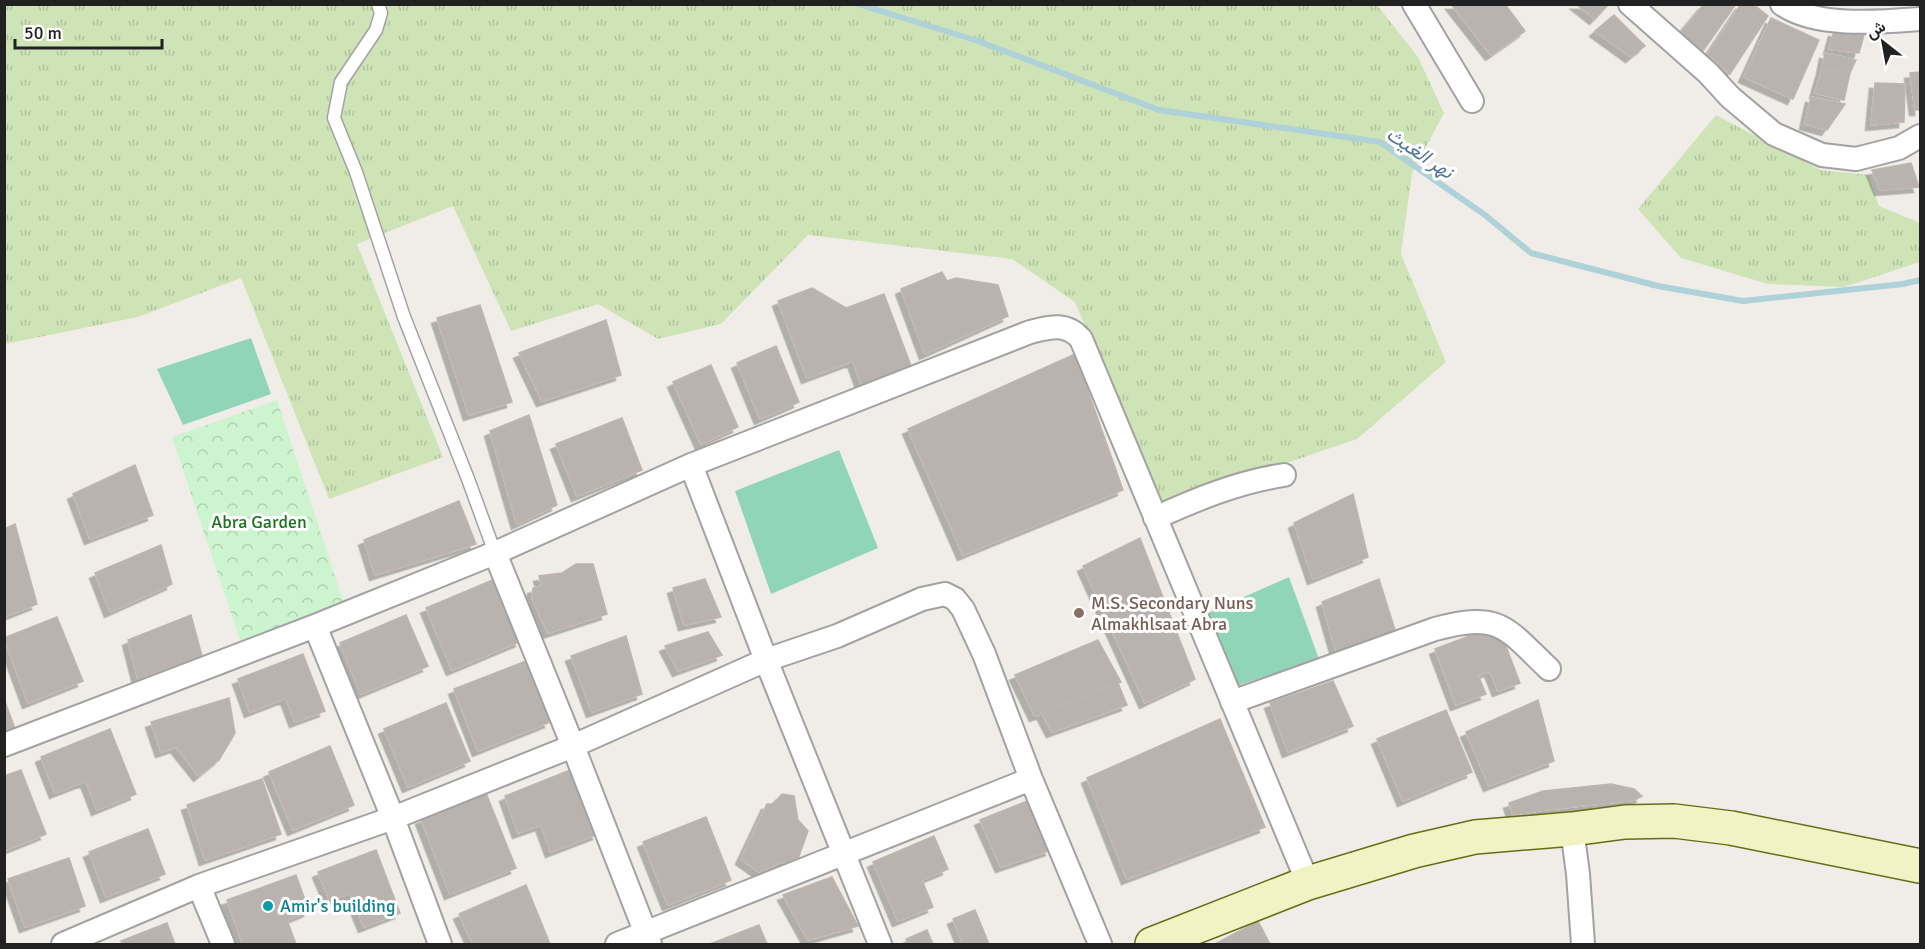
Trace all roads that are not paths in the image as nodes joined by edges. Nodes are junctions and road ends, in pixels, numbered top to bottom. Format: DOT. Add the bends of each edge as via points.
graph roads {
  1 [pos="378,4"];
  2 [pos="1414,4"];
  3 [pos="1630,4"];
  4 [pos="1782,4"];
  5 [pos="1910,15"];
  6 [pos="1472,101"];
  7 [pos="1920,136"];
  8 [pos="691,465"];
  9 [pos="1284,475"];
  10 [pos="1155,518"];
  11 [pos="495,553"];
  12 [pos="315,626"];
  13 [pos="766,660"];
  14 [pos="1549,669"];
  15 [pos="1232,702"];
  16 [pos="4,745"];
  17 [pos="573,746"];
  18 [pos="1031,779"];
  19 [pos="393,818"];
  20 [pos="1572,830"];
  21 [pos="844,853"];
  22 [pos="1920,866"];
  23 [pos="1308,884"];
  24 [pos="199,886"];
  25 [pos="648,939"];
  26 [pos="63,945"];
  27 [pos="223,945"];
  28 [pos="440,945"];
  29 [pos="617,945"];
  30 [pos="880,945"];
  31 [pos="1100,945"];
  32 [pos="1152,945"];
  33 [pos="1582,945"];
  1 -- 11 [label="lane" via="381,13 376,30 341,82 334,118 404,316"];
  2 -- 6 [label="street"];
  3 -- 7 [label="street" via="1774,134 1822,155 1856,159 1899,148"];
  4 -- 5 [label="street" via="1792,11 1838,21 1875,22"];
  8 -- 10 [label="street" via="1030,332 1063,327 1081,339"];
  8 -- 11 [label="street"];
  8 -- 13 [label="street"];
  9 -- 10 [label="street" via="1221,490"];
  10 -- 15 [label="street"];
  11 -- 12 [label="street"];
  11 -- 17 [label="street"];
  12 -- 16 [label="street"];
  12 -- 19 [label="street"];
  13 -- 17 [label="street"];
  13 -- 18 [label="street" via="837,636 921,599 945,594 963,609 984,654"];
  13 -- 21 [label="street"];
  14 -- 15 [label="street" via="1497,624 1464,621"];
  15 -- 23 [label="street"];
  17 -- 19 [label="street"];
  17 -- 25 [label="street"];
  18 -- 21 [label="street"];
  18 -- 31 [label="street"];
  19 -- 24 [label="street"];
  19 -- 28 [label="street"];
  20 -- 22 [label="main road" via="1625,822 1674,821 1731,828"];
  20 -- 23 [label="main road" via="1475,837 1414,851"];
  20 -- 33 [label="street"];
  21 -- 25 [label="street"];
  21 -- 30 [label="street"];
  23 -- 32 [label="main road"];
  24 -- 26 [label="street"];
  24 -- 27 [label="street"];
  25 -- 29 [label="street"];
}
